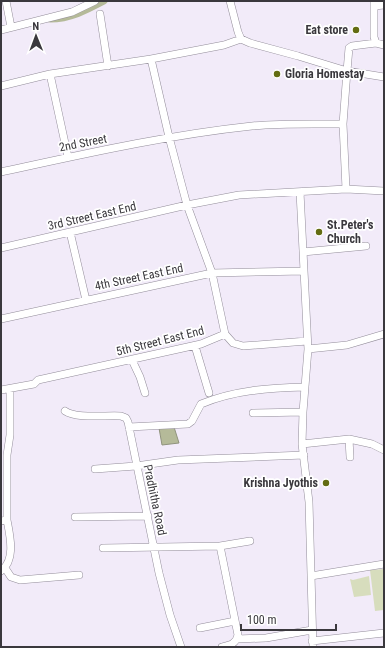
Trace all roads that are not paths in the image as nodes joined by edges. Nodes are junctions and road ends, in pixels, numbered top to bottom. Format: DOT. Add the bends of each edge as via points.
graph roads {
  1 [pos="6,1"];
  2 [pos="95,1"];
  3 [pos="230,1"];
  4 [pos="374,4"];
  5 [pos="384,5"];
  6 [pos="100,14"];
  7 [pos="11,27"];
  8 [pos="1,30"];
  9 [pos="241,39"];
  10 [pos="376,43"];
  11 [pos="384,45"];
  12 [pos="151,59"];
  13 [pos="108,66"];
  14 [pos="347,71"];
  15 [pos="50,74"];
  16 [pos="384,77"];
  17 [pos="1,86"];
  18 [pos="343,124"];
  19 [pos="169,138"];
  20 [pos="68,157"];
  21 [pos="1,172"];
  22 [pos="346,189"];
  23 [pos="384,191"];
  24 [pos="300,192"];
  25 [pos="187,205"];
  26 [pos="70,232"];
  27 [pos="366,246"];
  28 [pos="1,248"];
  29 [pos="303,252"];
  30 [pos="304,271"];
  31 [pos="212,273"];
  32 [pos="86,300"];
  33 [pos="1,319"];
  34 [pos="225,334"];
  35 [pos="384,334"];
  36 [pos="308,345"];
  37 [pos="195,346"];
  38 [pos="132,360"];
  39 [pos="305,387"];
  40 [pos="10,389"];
  41 [pos="1,390"];
  42 [pos="145,393"];
  43 [pos="209,393"];
  44 [pos="65,411"];
  45 [pos="303,412"];
  46 [pos="254,413"];
  47 [pos="129,427"];
  48 [pos="350,440"];
  49 [pos="302,444"];
  50 [pos="384,450"];
  51 [pos="4,455"];
  52 [pos="304,455"];
  53 [pos="350,457"];
  54 [pos="136,466"];
  55 [pos="95,469"];
  56 [pos="148,516"];
  57 [pos="75,517"];
  58 [pos="4,521"];
  59 [pos="250,541"];
  60 [pos="154,546"];
  61 [pos="220,546"];
  62 [pos="102,548"];
  63 [pos="384,564"];
  64 [pos="3,570"];
  65 [pos="79,575"];
  66 [pos="311,576"];
  67 [pos="235,621"];
  68 [pos="200,628"];
  69 [pos="312,630"];
  70 [pos="384,633"];
  71 [pos="237,639"];
  72 [pos="312,644"];
  73 [pos="181,647"];
  74 [pos="222,647"];
  1 -- 7 [label="street"];
  2 -- 7 [label="street" via="72,12"];
  3 -- 9 [label="street"];
  4 -- 5 [label="street"];
  4 -- 10 [label="street"];
  6 -- 13 [label="street"];
  7 -- 8 [label="street"];
  9 -- 12 [label="street" via="224,45"];
  9 -- 14 [label="street"];
  10 -- 11 [label="street"];
  10 -- 14 [label="street" via="349,48"];
  12 -- 13 [label="street"];
  12 -- 19 [label="street"];
  13 -- 15 [label="street"];
  14 -- 16 [label="street"];
  14 -- 18 [label="street"];
  15 -- 17 [label="street"];
  15 -- 20 [label="street"];
  18 -- 19 [label="street, 2nd Street" via="252,126"];
  18 -- 22 [label="street"];
  19 -- 20 [label="street, 2nd Street"];
  19 -- 25 [label="street"];
  20 -- 21 [label="street, 2nd Street"];
  22 -- 23 [label="street, 3rd Street East End"];
  22 -- 24 [label="street, 3rd Street East End"];
  24 -- 25 [label="street, 3rd Street East End" via="239,196"];
  24 -- 29 [label="street"];
  25 -- 26 [label="street, 3rd Street East End"];
  25 -- 31 [label="street"];
  26 -- 28 [label="street, 3rd Street East End"];
  26 -- 32 [label="street"];
  27 -- 29 [label="street"];
  29 -- 30 [label="street"];
  30 -- 31 [label="street, 4th Street East End"];
  30 -- 36 [label="street"];
  31 -- 32 [label="street, 4th Street East End"];
  31 -- 34 [label="street"];
  32 -- 33 [label="street, 4th Street East End"];
  34 -- 36 [label="street" via="233,343 243,346"];
  34 -- 37 [label="street, 5th Street East End"];
  35 -- 36 [label="street" via="347,344"];
  36 -- 39 [label="street"];
  37 -- 38 [label="street, 5th Street East End"];
  37 -- 43 [label="street"];
  38 -- 40 [label="street, 5th Street East End" via="38,380 34,384"];
  38 -- 42 [label="street"];
  39 -- 45 [label="street"];
  39 -- 47 [label="street" via="263,389 218,397 201,404 188,424"];
  40 -- 41 [label="street, 5th Street East End"];
  40 -- 51 [label="street" via="10,435"];
  44 -- 47 [label="street" via="77,415 121,416 126,418"];
  45 -- 46 [label="street"];
  45 -- 49 [label="street"];
  47 -- 54 [label="street, Pradhitha Road"];
  48 -- 49 [label="street"];
  48 -- 50 [label="street" via="372,444"];
  48 -- 53 [label="street"];
  49 -- 52 [label="street"];
  51 -- 58 [label="street"];
  52 -- 54 [label="street" via="178,460"];
  52 -- 66 [label="street" via="309,502"];
  54 -- 55 [label="street"];
  54 -- 56 [label="street, Pradhitha Road"];
  56 -- 57 [label="street"];
  56 -- 60 [label="street, Pradhitha Road"];
  58 -- 64 [label="street" via="11,543 9,561"];
  59 -- 61 [label="street"];
  60 -- 61 [label="street"];
  60 -- 62 [label="street"];
  60 -- 73 [label="street, Pradhitha Road" via="170,615"];
  61 -- 67 [label="street"];
  63 -- 66 [label="street"];
  64 -- 65 [label="street" via="20,580"];
  66 -- 69 [label="street"];
  67 -- 68 [label="street"];
  67 -- 71 [label="street"];
  69 -- 71 [label="street" via="266,638"];
  69 -- 72 [label="street"];
  70 -- 72 [label="street"];
  71 -- 74 [label="street"];
}
